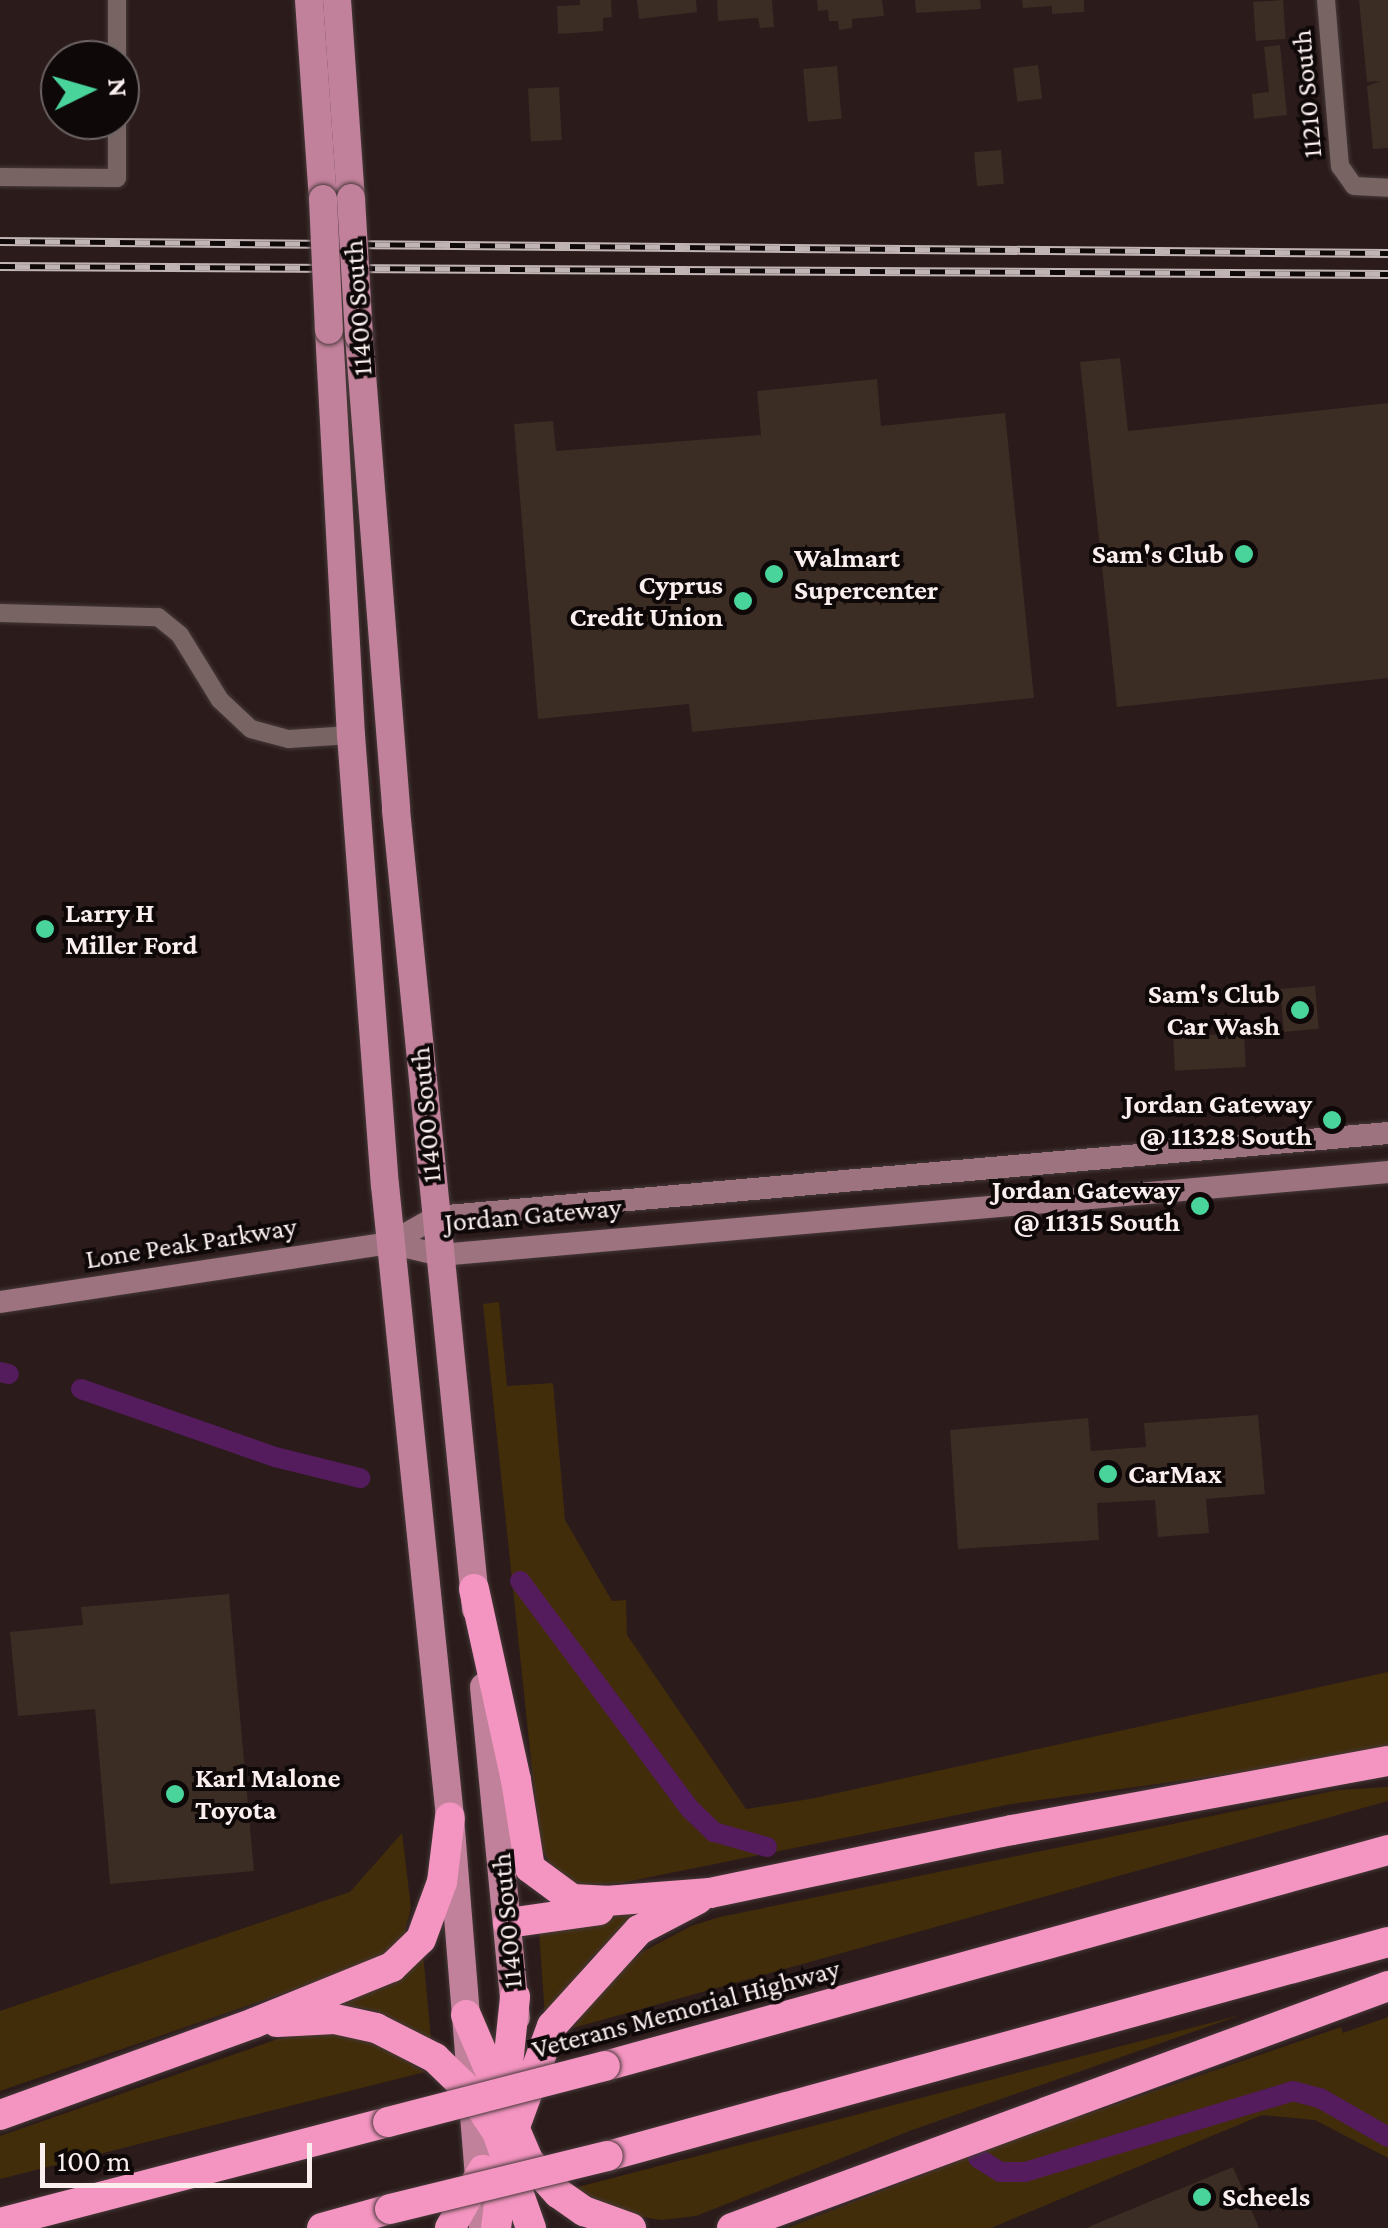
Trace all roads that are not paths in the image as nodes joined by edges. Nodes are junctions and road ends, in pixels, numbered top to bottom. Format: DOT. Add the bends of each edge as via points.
graph roads {
  1 [pos="116,0"];
  2 [pos="309,0"];
  3 [pos="337,0"];
  4 [pos="1326,0"];
  5 [pos="117,40"];
  6 [pos="117,140"];
  7 [pos="0,177"];
  8 [pos="1388,188"];
  9 [pos="337,198"];
  10 [pos="0,614"];
  11 [pos="351,735"];
  12 [pos="1388,1133"];
  13 [pos="1388,1172"];
  14 [pos="436,1217"];
  15 [pos="390,1243"];
  16 [pos="440,1255"];
  17 [pos="0,1302"];
  18 [pos="474,1590"];
  19 [pos="1388,1761"];
  20 [pos="450,1817"];
  21 [pos="1388,1850"];
  22 [pos="710,1893"];
  23 [pos="646,1898"];
  24 [pos="508,1923"];
  25 [pos="1388,1942"];
  26 [pos="1388,1986"];
  27 [pos="514,1997"];
  28 [pos="466,2016"];
  29 [pos="254,2023"];
  30 [pos="472,2093"];
  31 [pos="0,2114"];
  32 [pos="512,2129"];
  33 [pos="478,2184"];
  34 [pos="0,2224"];
  35 [pos="322,2228"];
  36 [pos="450,2228"];
  37 [pos="482,2228"];
  38 [pos="496,2228"];
  39 [pos="533,2228"];
  40 [pos="630,2228"];
  41 [pos="732,2228"];
  1 -- 5 [label="street"];
  2 -- 9 [label="main road, 11400 South"];
  3 -- 9 [label="main road, 11400 South"];
  4 -- 8 [label="street, 11210 South" via="1340,166 1362,188"];
  6 -- 7 [label="street" via="117,178"];
  9 -- 11 [label="main road, 11400 South, bridge" via="329,330"];
  9 -- 14 [label="main road, 11400 South, bridge" via="360,336"];
  10 -- 11 [label="street" via="158,617 180,634 220,700 251,729 289,739"];
  11 -- 15 [label="main road, 11400 South"];
  12 -- 14 [label="main road, Jordan Gateway"];
  13 -- 16 [label="main road, Jordan Gateway"];
  14 -- 15 [label="main road, Jordan Gateway"];
  14 -- 16 [label="main road, 11400 South"];
  15 -- 16 [label="main road, Jordan Gateway"];
  15 -- 17 [label="main road, Lone Peak Parkway"];
  15 -- 20 [label="main road, 11400 South"];
  16 -- 18 [label="main road, 11400 South"];
  18 -- 23 [label="highway" via="530,1868 572,1899"];
  18 -- 24 [label="main road, 11400 South"];
  19 -- 22 [label="highway"];
  20 -- 28 [label="main road, 11400 South"];
  20 -- 29 [label="highway" via="442,1882 410,1954"];
  21 -- 34 [label="highway, Veterans Memorial Highway, bridge"];
  22 -- 23 [label="highway"];
  22 -- 32 [label="highway" via="639,1930 592,1977 552,2026"];
  23 -- 24 [label="highway"];
  24 -- 27 [label="main road, 11400 South"];
  25 -- 35 [label="highway, bridge"];
  26 -- 41 [label="highway"];
  27 -- 32 [label="highway"];
  28 -- 30 [label="main road, 11400 South"];
  28 -- 32 [label="highway"];
  29 -- 30 [label="highway" via="335,2019 376,2028 435,2058"];
  29 -- 31 [label="highway"];
  30 -- 32 [label="highway"];
  30 -- 33 [label="main road, 11400 South"];
  32 -- 33 [label="highway"];
  32 -- 38 [label="highway"];
  32 -- 39 [label="highway"];
  32 -- 40 [label="highway" via="558,2193"];
  33 -- 36 [label="highway"];
  33 -- 37 [label="main road, 11400 South"];
}
